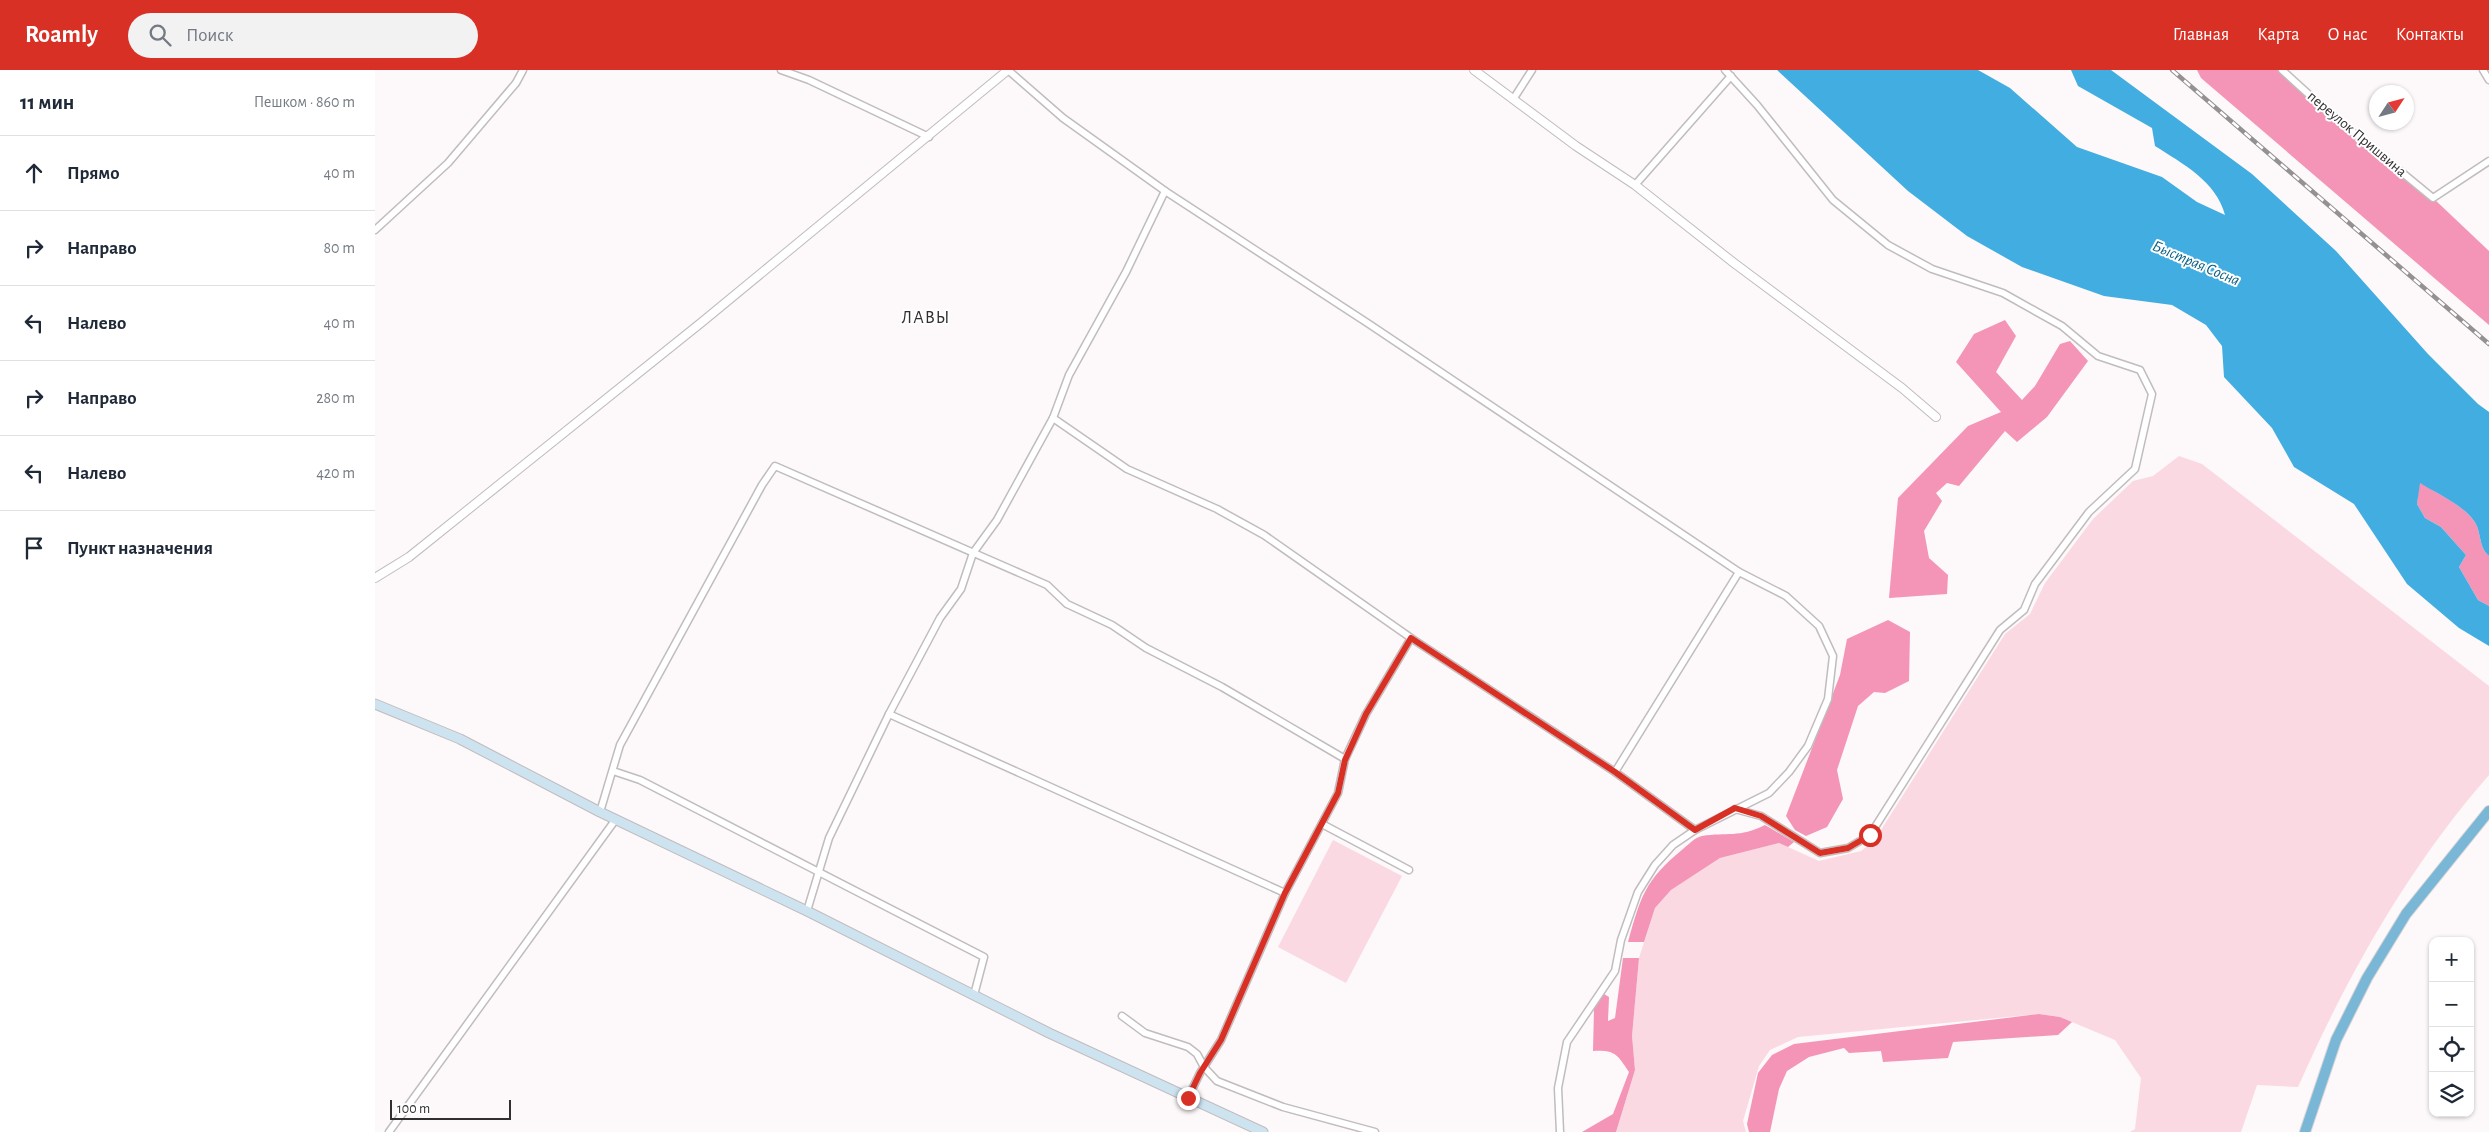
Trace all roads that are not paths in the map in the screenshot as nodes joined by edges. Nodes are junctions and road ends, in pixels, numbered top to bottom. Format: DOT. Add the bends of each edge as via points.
graph roads {
  1 [pos="523,70"];
  2 [pos="781,70"];
  3 [pos="1008,70"];
  4 [pos="1474,70"];
  5 [pos="1532,70"];
  6 [pos="1725,70"];
  7 [pos="2282,70"];
  8 [pos="2483,70"];
  9 [pos="1731,76"];
  10 [pos="2489,80"];
  11 [pos="1514,98"];
  12 [pos="929,137"];
  13 [pos="2489,160"];
  14 [pos="1635,185"];
  15 [pos="1165,191"];
  16 [pos="375,230"];
  17 [pos="1936,417"];
  18 [pos="1053,418"];
  19 [pos="973,553"];
  20 [pos="1739,572"];
  21 [pos="375,578"];
  22 [pos="1411,638"];
  23 [pos="375,704"];
  24 [pos="889,714"];
  25 [pos="1345,760"];
  26 [pos="613,771"];
  27 [pos="1615,772"];
  28 [pos="1735,808"];
  29 [pos="2489,811"];
  30 [pos="600,812"];
  31 [pos="616,819"];
  32 [pos="1322,824"];
  33 [pos="1695,830"];
  34 [pos="819,870"];
  35 [pos="1409,870"];
  36 [pos="1285,893"];
  37 [pos="807,911"];
  38 [pos="974,995"];
  39 [pos="1122,1016"];
  40 [pos="1204,1067"];
  41 [pos="1188,1098"];
  42 [pos="389,1132"];
  43 [pos="1263,1132"];
  44 [pos="1375,1132"];
  45 [pos="1560,1132"];
  46 [pos="2305,1132"];
  1 -- 16 [label="street" via="516,83 448,162"];
  2 -- 12 [label="street"];
  3 -- 12 [label="street"];
  3 -- 15 [label="street" via="1063,118"];
  4 -- 11 [label="street"];
  5 -- 11 [label="street"];
  6 -- 9 [label="street"];
  7 -- 13 [label="street, переулок Пришвина" via="2433,198"];
  8 -- 10 [label="street"];
  9 -- 14 [label="street"];
  9 -- 28 [label="street" via="1833,200 1887,245 1932,269 2003,293 2062,326 2098,356 2140,370 2152,394 2135,469 2089,512 2035,584 2024,610 2000,630 1870,835 1848,848 1820,853 1761,816"];
  11 -- 14 [label="street" via="1576,146"];
  12 -- 21 [label="street" via="409,557"];
  14 -- 17 [label="street"];
  15 -- 18 [label="street" via="1126,272 1069,375"];
  15 -- 20 [label="street"];
  18 -- 19 [label="street" via="997,520"];
  18 -- 22 [label="street" via="1127,469 1264,535"];
  19 -- 24 [label="street" via="961,589 940,618"];
  19 -- 25 [label="street" via="1047,585 1067,604 1222,687"];
  19 -- 26 [label="street" via="775,466 619,745"];
  20 -- 27 [label="street"];
  20 -- 28 [label="street" via="1786,596 1819,626 1833,656 1828,699 1808,746 1769,793"];
  22 -- 25 [label="street" via="1366,714"];
  22 -- 27 [label="street"];
  23 -- 30 [label="main road" via="460,739"];
  24 -- 34 [label="street" via="829,838"];
  24 -- 36 [label="street"];
  25 -- 32 [label="street" via="1338,793"];
  26 -- 30 [label="street"];
  26 -- 34 [label="street" via="640,780"];
  27 -- 33 [label="street"];
  28 -- 33 [label="street"];
  29 -- 46 [label="highway" via="2406,914 2367,978 2336,1040"];
  30 -- 31 [label="main road"];
  31 -- 37 [label="main road"];
  31 -- 42 [label="street"];
  32 -- 35 [label="street"];
  32 -- 36 [label="street"];
  33 -- 45 [label="street" via="1655,865 1638,892 1621,940 1615,971 1567,1042 1558,1088"];
  34 -- 37 [label="street"];
  34 -- 38 [label="street" via="984,957"];
  36 -- 40 [label="street" via="1221,1040"];
  37 -- 38 [label="main road"];
  38 -- 41 [label="main road"];
  39 -- 40 [label="street" via="1145,1032 1187,1047 1197,1054"];
  40 -- 41 [label="street"];
  40 -- 44 [label="street" via="1217,1081 1283,1107"];
  41 -- 43 [label="main road"];
}
